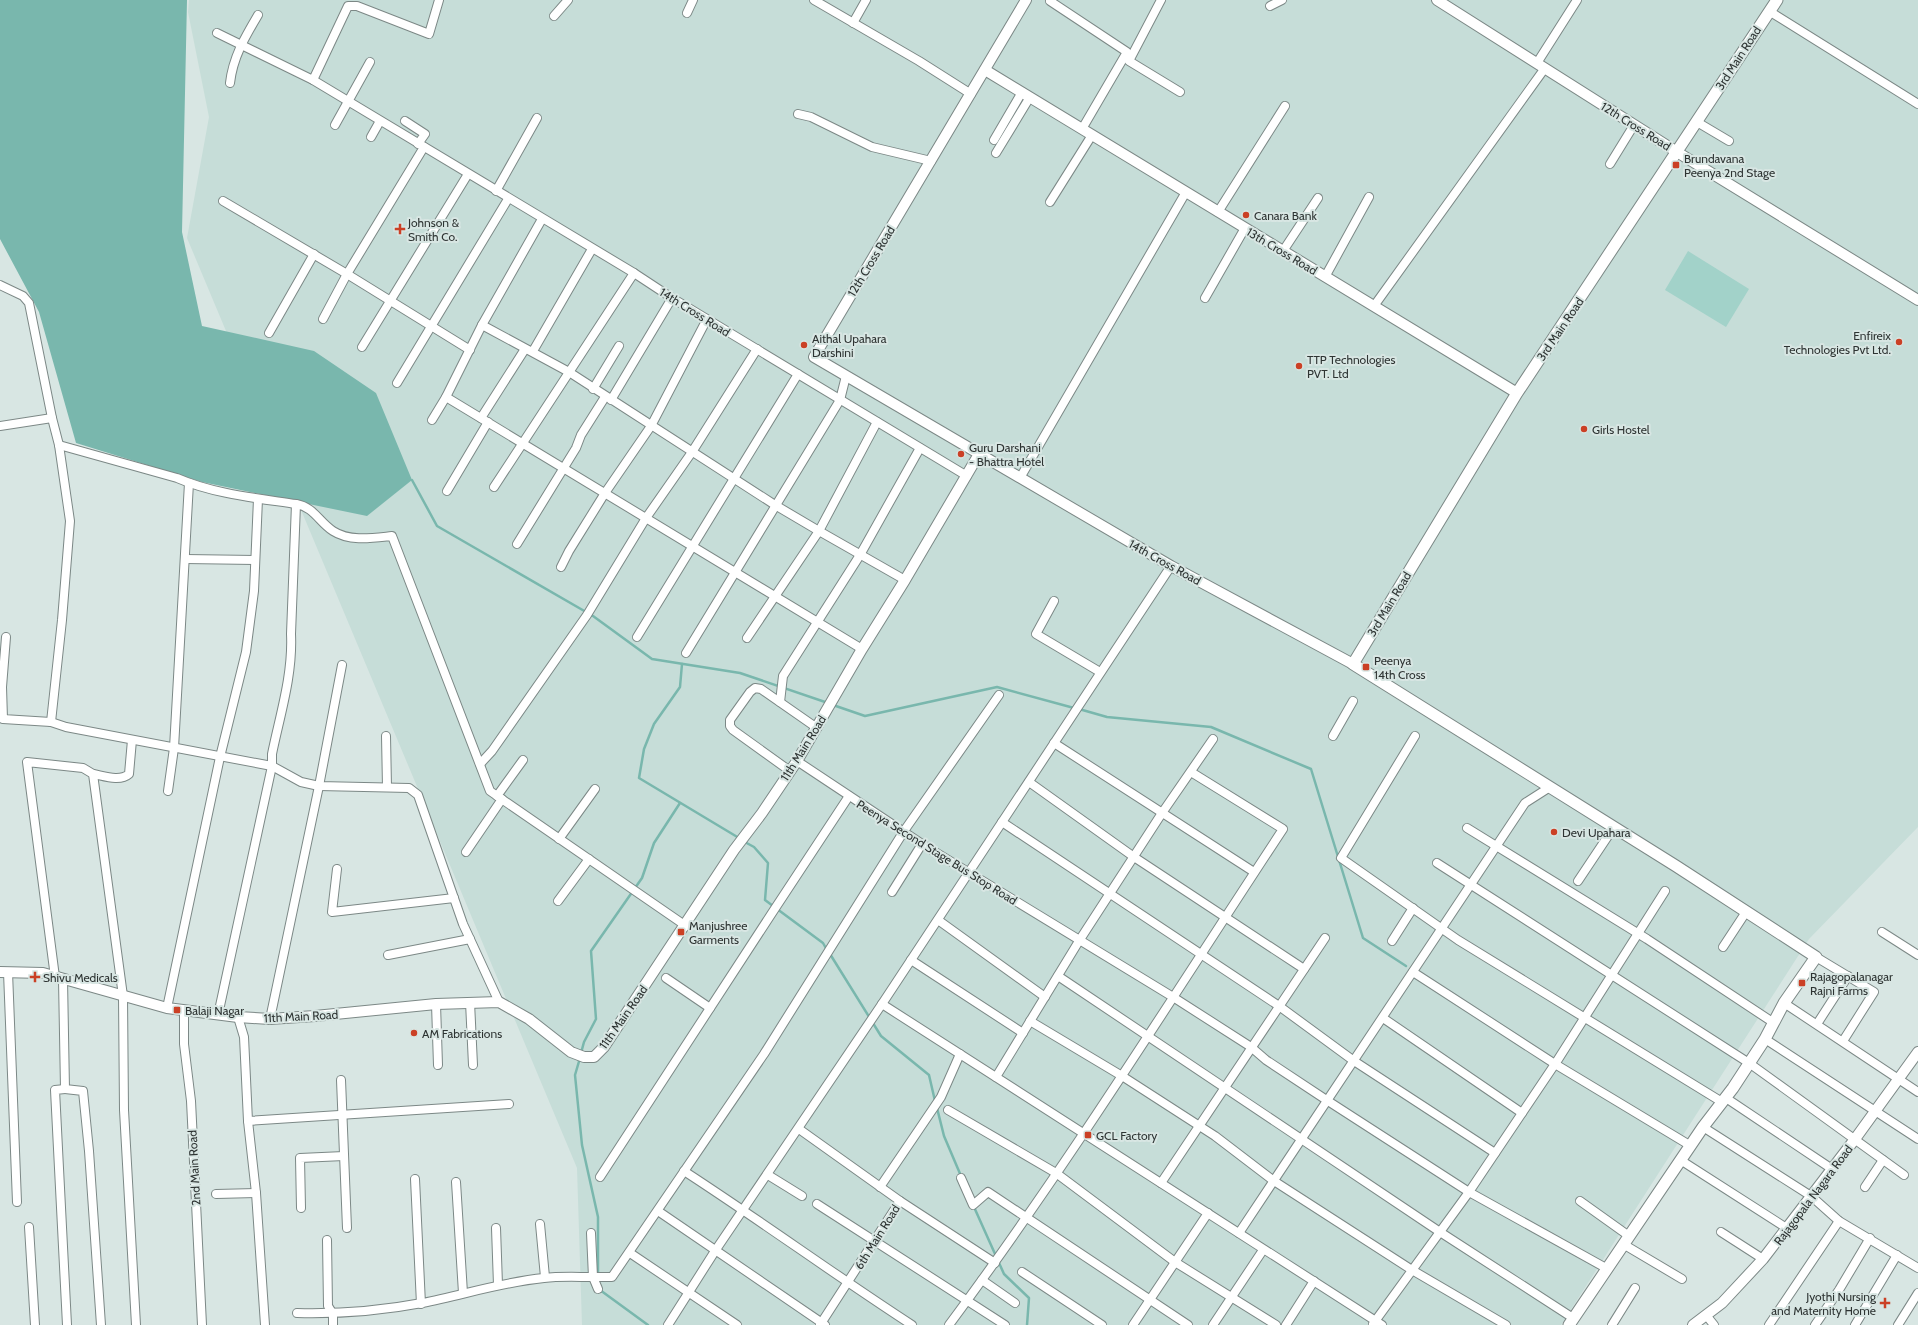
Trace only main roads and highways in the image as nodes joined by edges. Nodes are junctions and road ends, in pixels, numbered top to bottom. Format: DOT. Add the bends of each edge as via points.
graph roads {
  1 [pos="1777,0"];
  2 [pos="1571,1321"];
  1 -- 2 [label="main road, 3rd Main Road" via="1517,393 1353,664 1816,957 1784,1003 1749,1063"];
}
